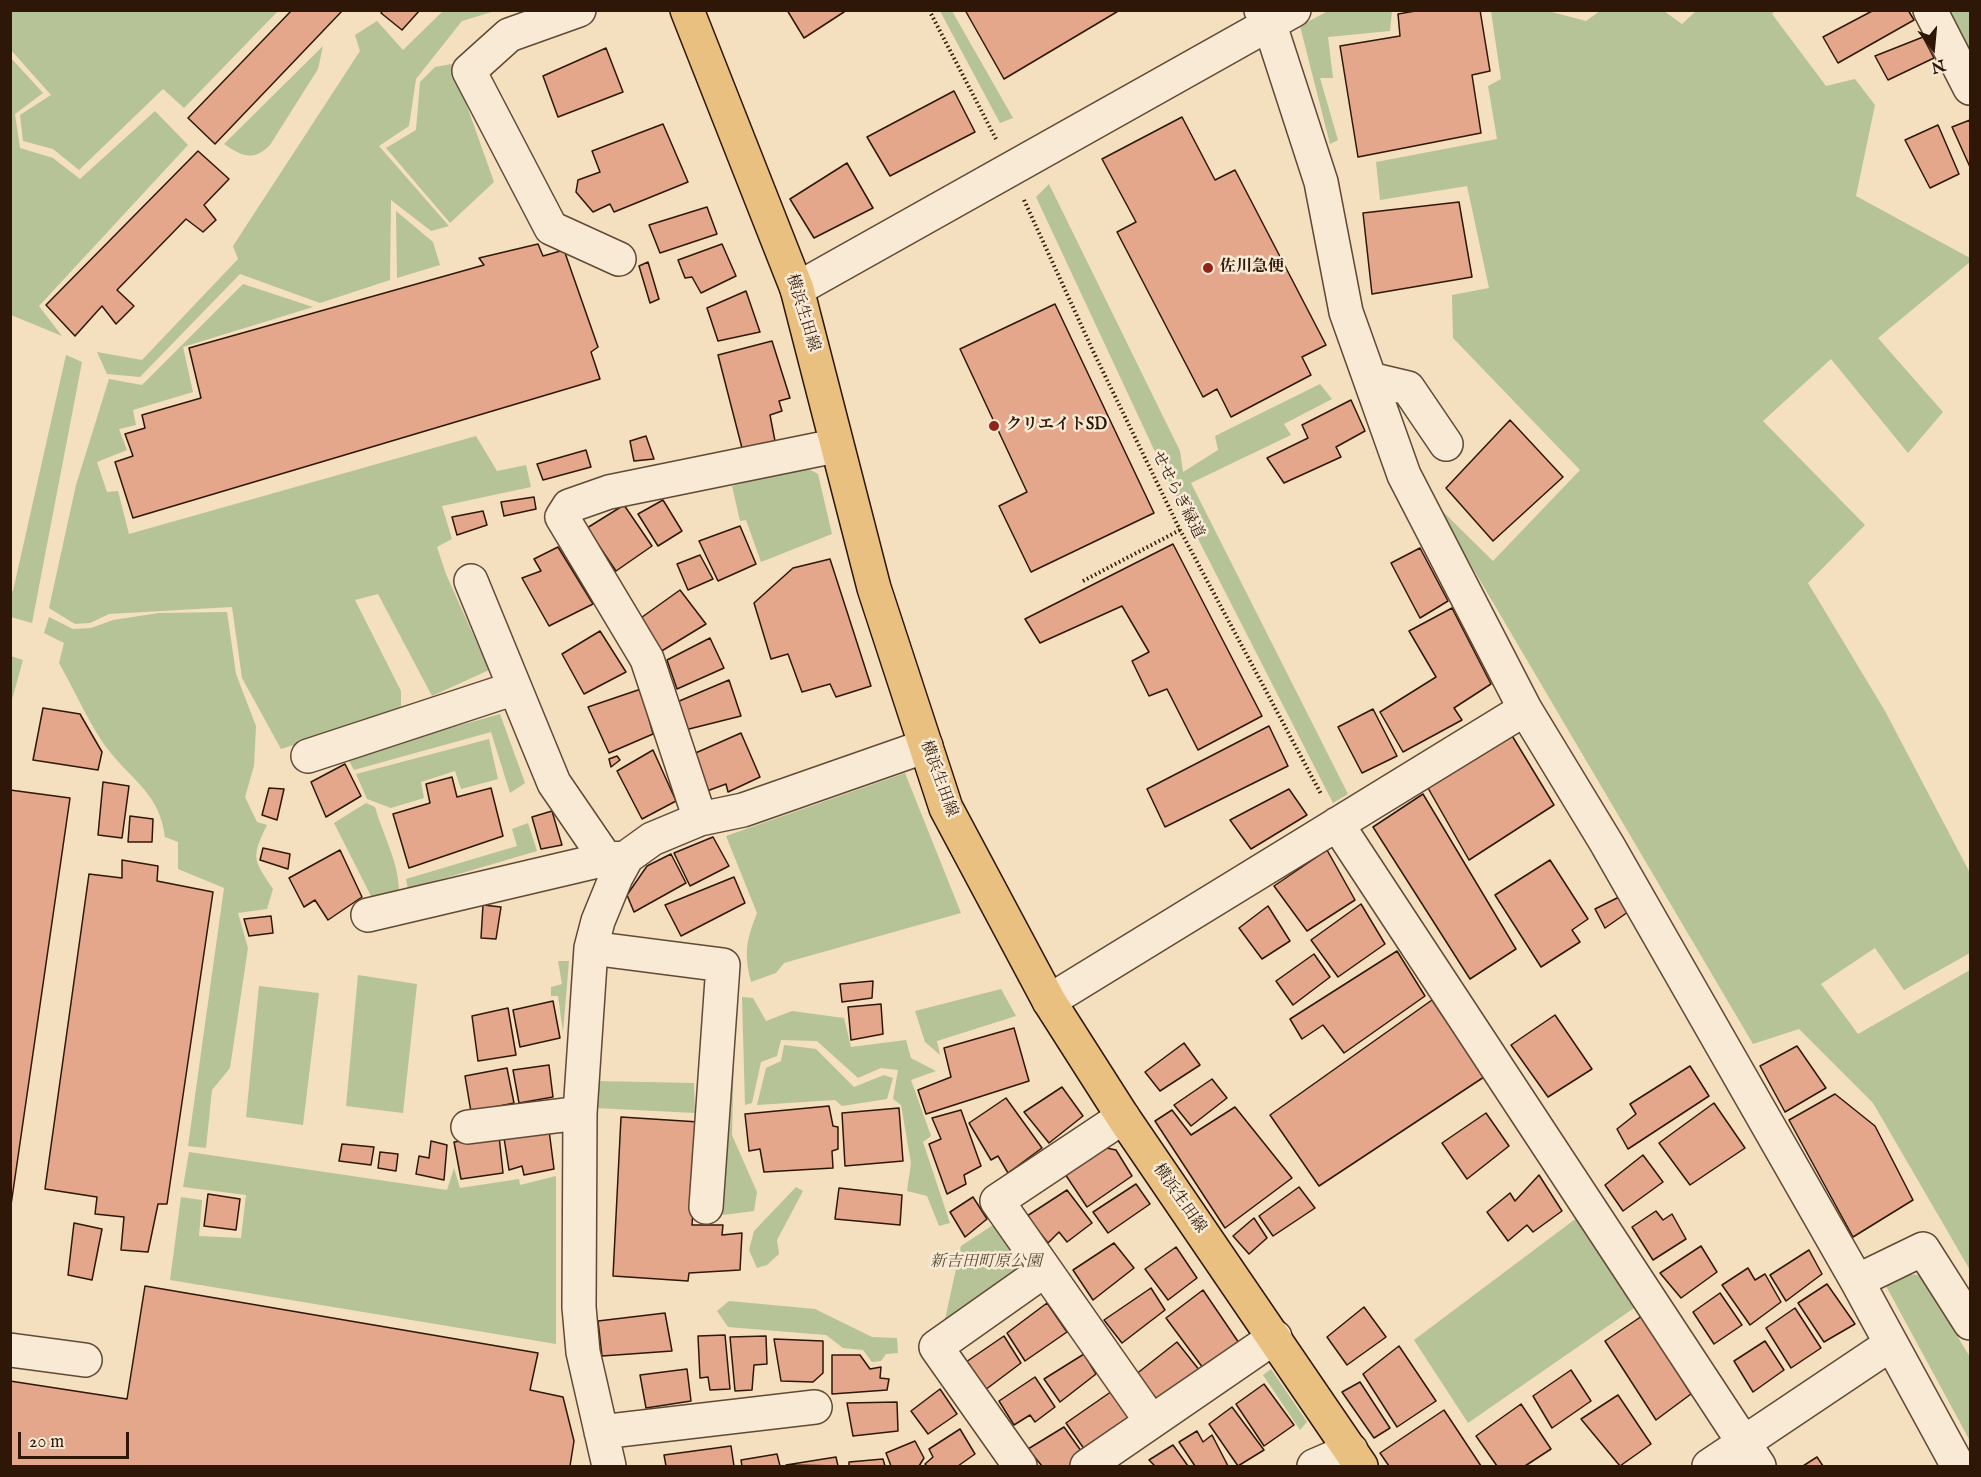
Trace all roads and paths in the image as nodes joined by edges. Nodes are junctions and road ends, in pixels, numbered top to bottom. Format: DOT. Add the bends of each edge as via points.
graph roads {
  1 [pos="579,10"];
  2 [pos="687,10"];
  3 [pos="929,10"];
  4 [pos="1930,10"];
  5 [pos="1275,15"];
  6 [pos="1970,88"];
  7 [pos="1004,156"];
  8 [pos="619,259"];
  9 [pos="797,289"];
  10 [pos="1370,379"];
  11 [pos="1446,444"];
  12 [pos="835,446"];
  13 [pos="1180,530"];
  14 [pos="471,581"];
  15 [pos="1083,581"];
  16 [pos="515,688"];
  17 [pos="1525,709"];
  18 [pos="926,746"];
  19 [pos="308,756"];
  20 [pos="700,819"];
  21 [pos="1337,824"];
  22 [pos="617,858"];
  23 [pos="368,915"];
  24 [pos="591,948"];
  25 [pos="1049,1001"];
  26 [pos="580,1113"];
  27 [pos="1123,1117"];
  28 [pos="468,1127"];
  29 [pos="706,1207"];
  30 [pos="1045,1270"];
  31 [pos="1857,1281"];
  32 [pos="1971,1323"];
  33 [pos="1275,1337"];
  34 [pos="1891,1344"];
  35 [pos="10,1350"];
  36 [pos="85,1360"];
  37 [pos="815,1407"];
  38 [pos="1151,1421"];
  39 [pos="601,1432"];
  40 [pos="1752,1455"];
  41 [pos="1356,1458"];
  42 [pos="609,1467"];
  43 [pos="1020,1467"];
  44 [pos="1087,1467"];
  45 [pos="1314,1467"];
  46 [pos="1709,1467"];
  47 [pos="1958,1467"];
  1 -- 8 [label="street" via="509,35 469,71 551,228"];
  2 -- 9 [label="main road, 横浜生田線"];
  3 -- 7 [label="path, せせらぎ緑道"];
  4 -- 6 [label="street"];
  5 -- 7 [label="street"];
  5 -- 10 [label="street" via="1321,182 1346,312"];
  7 -- 9 [label="street"];
  7 -- 13 [label="path, せせらぎ緑道"];
  9 -- 12 [label="main road, 横浜生田線" via="822,379"];
  10 -- 11 [label="street" via="1408,388"];
  10 -- 17 [label="street" via="1404,475"];
  12 -- 18 [label="main road, 横浜生田線" via="874,588"];
  12 -- 20 [label="street" via="609,492 569,506 562,517 647,659"];
  13 -- 15 [label="path"];
  13 -- 21 [label="path, せせらぎ緑道"];
  14 -- 16 [label="street"];
  16 -- 19 [label="street"];
  16 -- 22 [label="street" via="554,783"];
  17 -- 21 [label="street"];
  17 -- 31 [label="street" via="1607,844"];
  18 -- 20 [label="street" via="743,810"];
  18 -- 25 [label="main road, 横浜生田線" via="946,808"];
  20 -- 22 [label="street"];
  21 -- 25 [label="street"];
  21 -- 40 [label="street"];
  22 -- 23 [label="street"];
  22 -- 24 [label="street"];
  24 -- 26 [label="street"];
  24 -- 29 [label="street" via="723,965"];
  25 -- 27 [label="main road, 横浜生田線"];
  26 -- 28 [label="street"];
  26 -- 39 [label="street" via="579,1307 583,1352"];
  27 -- 30 [label="street" via="997,1201"];
  27 -- 33 [label="main road, 横浜生田線"];
  30 -- 38 [label="street"];
  30 -- 43 [label="street" via="936,1347"];
  31 -- 32 [label="street" via="1923,1249"];
  31 -- 34 [label="street"];
  33 -- 38 [label="street"];
  33 -- 41 [label="main road, 横浜生田線"];
  34 -- 40 [label="street"];
  34 -- 47 [label="street"];
  35 -- 36 [label="street"];
  37 -- 39 [label="street"];
  38 -- 44 [label="street"];
  39 -- 42 [label="street"];
  40 -- 46 [label="street"];
  41 -- 45 [label="street"];
}
